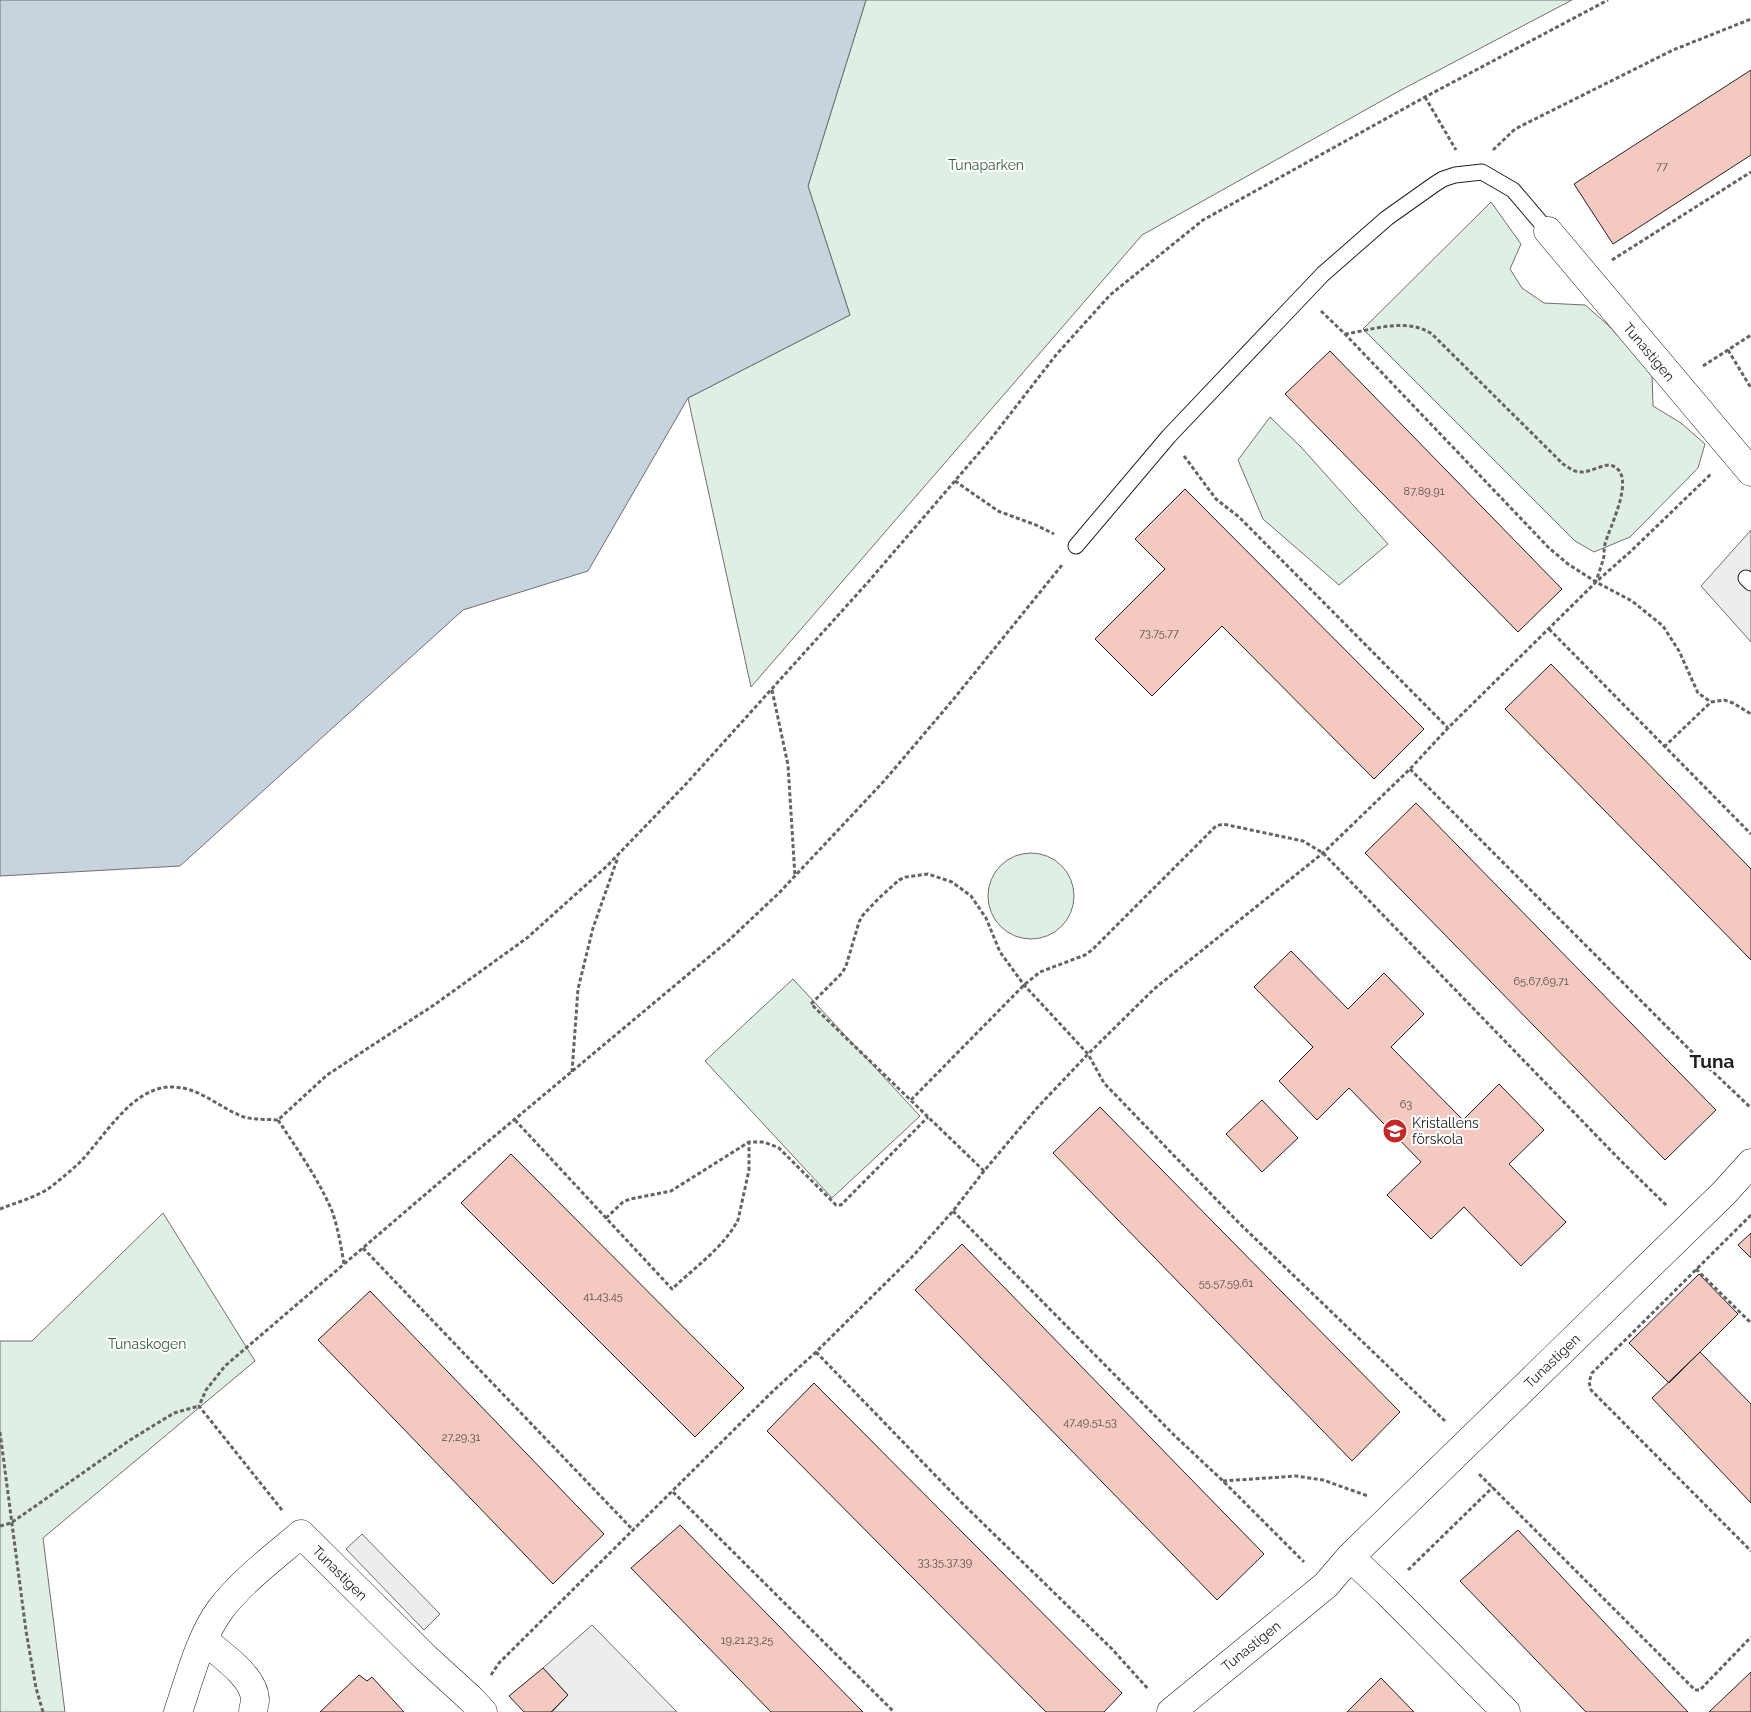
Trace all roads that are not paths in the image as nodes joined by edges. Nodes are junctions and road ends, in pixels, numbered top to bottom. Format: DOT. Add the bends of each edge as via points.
graph roads {
  1 [pos="1548,231"];
  2 [pos="1751,472"];
  3 [pos="1076,546"];
  4 [pos="1751,1162"];
  5 [pos="1350,1557"];
  6 [pos="204,1640"];
  7 [pos="477,1705"];
  8 [pos="178,1712"];
  9 [pos="253,1712"];
  10 [pos="1171,1712"];
  11 [pos="1506,1712"];
  1 -- 2 [label="street, Tunastigen"];
  1 -- 3 [label="lane" via="1513,190 1482,172 1442,179 1387,218 1323,274 1169,436"];
  4 -- 5 [label="street, Tunastigen" via="1724,1193"];
  5 -- 10 [label="street, Tunastigen" via="1326,1584"];
  5 -- 11 [label="street"];
  6 -- 7 [label="street, Tunastigen" via="220,1610 252,1575 301,1534"];
  6 -- 8 [label="street, Tunastigen"];
  6 -- 9 [label="street" via="244,1675 255,1699"];
}
